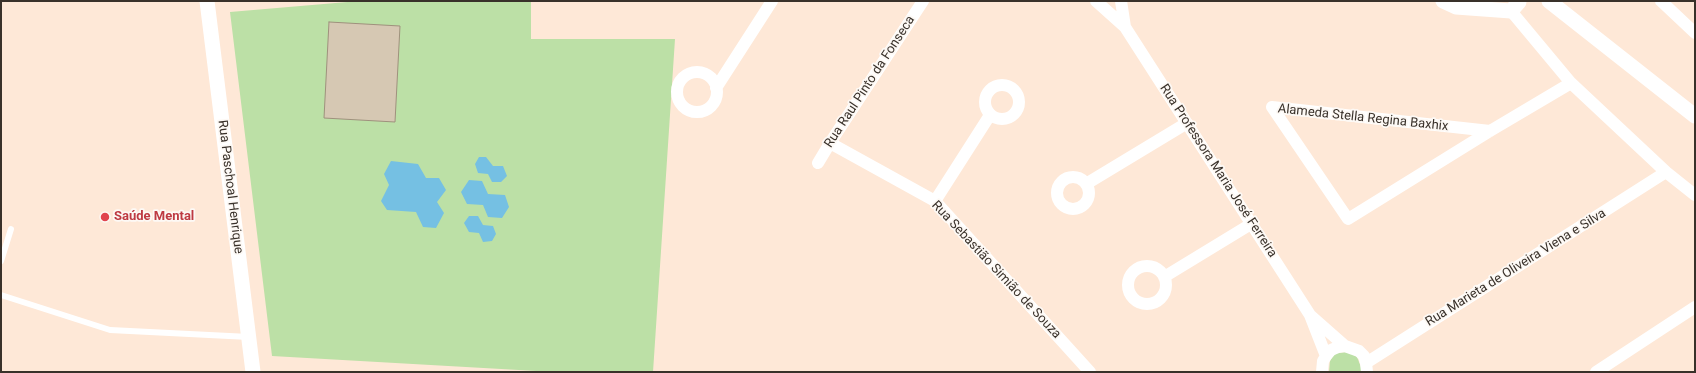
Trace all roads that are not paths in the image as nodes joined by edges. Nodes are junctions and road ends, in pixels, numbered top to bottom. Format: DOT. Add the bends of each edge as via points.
graph roads {
  1 [pos="207,1"];
  2 [pos="772,1"];
  3 [pos="923,1"];
  4 [pos="1096,1"];
  5 [pos="1121,1"];
  6 [pos="1443,1"];
  7 [pos="1549,1"];
  8 [pos="1662,1"];
  9 [pos="1518,4"];
  10 [pos="1125,27"];
  11 [pos="1695,33"];
  12 [pos="1571,83"];
  13 [pos="716,88"];
  14 [pos="990,115"];
  15 [pos="1695,116"];
  16 [pos="1187,123"];
  17 [pos="1490,131"];
  18 [pos="830,142"];
  19 [pos="818,163"];
  20 [pos="1666,172"];
  21 [pos="1086,184"];
  22 [pos="1695,195"];
  23 [pos="935,201"];
  24 [pos="1252,224"];
  25 [pos="11,228"];
  26 [pos="1,261"];
  27 [pos="1164,277"];
  28 [pos="1,295"];
  29 [pos="1695,307"];
  30 [pos="1310,316"];
  31 [pos="249,337"];
  32 [pos="1345,346"];
  33 [pos="1321,367"];
  34 [pos="1367,367"];
  35 [pos="253,372"];
  36 [pos="1090,372"];
  37 [pos="1596,372"];
  1 -- 31 [label="street, Rua Paschoal Henrique"];
  2 -- 13 [label="street"];
  3 -- 18 [label="street, Rua Raul Pinto da Fonseca"];
  4 -- 10 [label="street, Rua Professora Maria José Ferreira"];
  5 -- 10 [label="street, Rua Professora Maria José Ferreira"];
  6 -- 9 [label="street" via="1456,7"];
  7 -- 15 [label="street"];
  8 -- 11 [label="street"];
  9 -- 12 [label="street"];
  10 -- 16 [label="street, Rua Professora Maria José Ferreira"];
  12 -- 17 [label="street, Alameda Stella Regina Baxhix"];
  12 -- 20 [label="street"];
  14 -- 23 [label="street"];
  16 -- 21 [label="street"];
  16 -- 24 [label="street, Rua Professora Maria José Ferreira"];
  17 -- 17 [label="street, Alameda Stella Regina Baxhix" via="1348,219 1272,107 1482,130"];
  18 -- 19 [label="street, Rua Raul Pinto da Fonseca"];
  18 -- 23 [label="street, Rua Sebastião Simião de Souza"];
  20 -- 22 [label="street"];
  20 -- 34 [label="street, Rua Marieta de Oliveira Viena e Silva"];
  23 -- 36 [label="street, Rua Sebastião Simião de Souza"];
  24 -- 27 [label="street"];
  24 -- 30 [label="street, Rua Professora Maria José Ferreira"];
  25 -- 26 [label="lane"];
  28 -- 31 [label="lane" via="110,330"];
  29 -- 37 [label="street"];
  30 -- 32 [label="street, Rua Professora Maria José Ferreira"];
  30 -- 33 [label="street, Rua Professora Maria José Ferreira"];
  31 -- 35 [label="street, Rua Paschoal Henrique"];
  32 -- 33 [label="street" via="1331,350"];
  32 -- 34 [label="street, Rua Professora Maria José Ferreira" via="1359,351 1364,356"];
}
